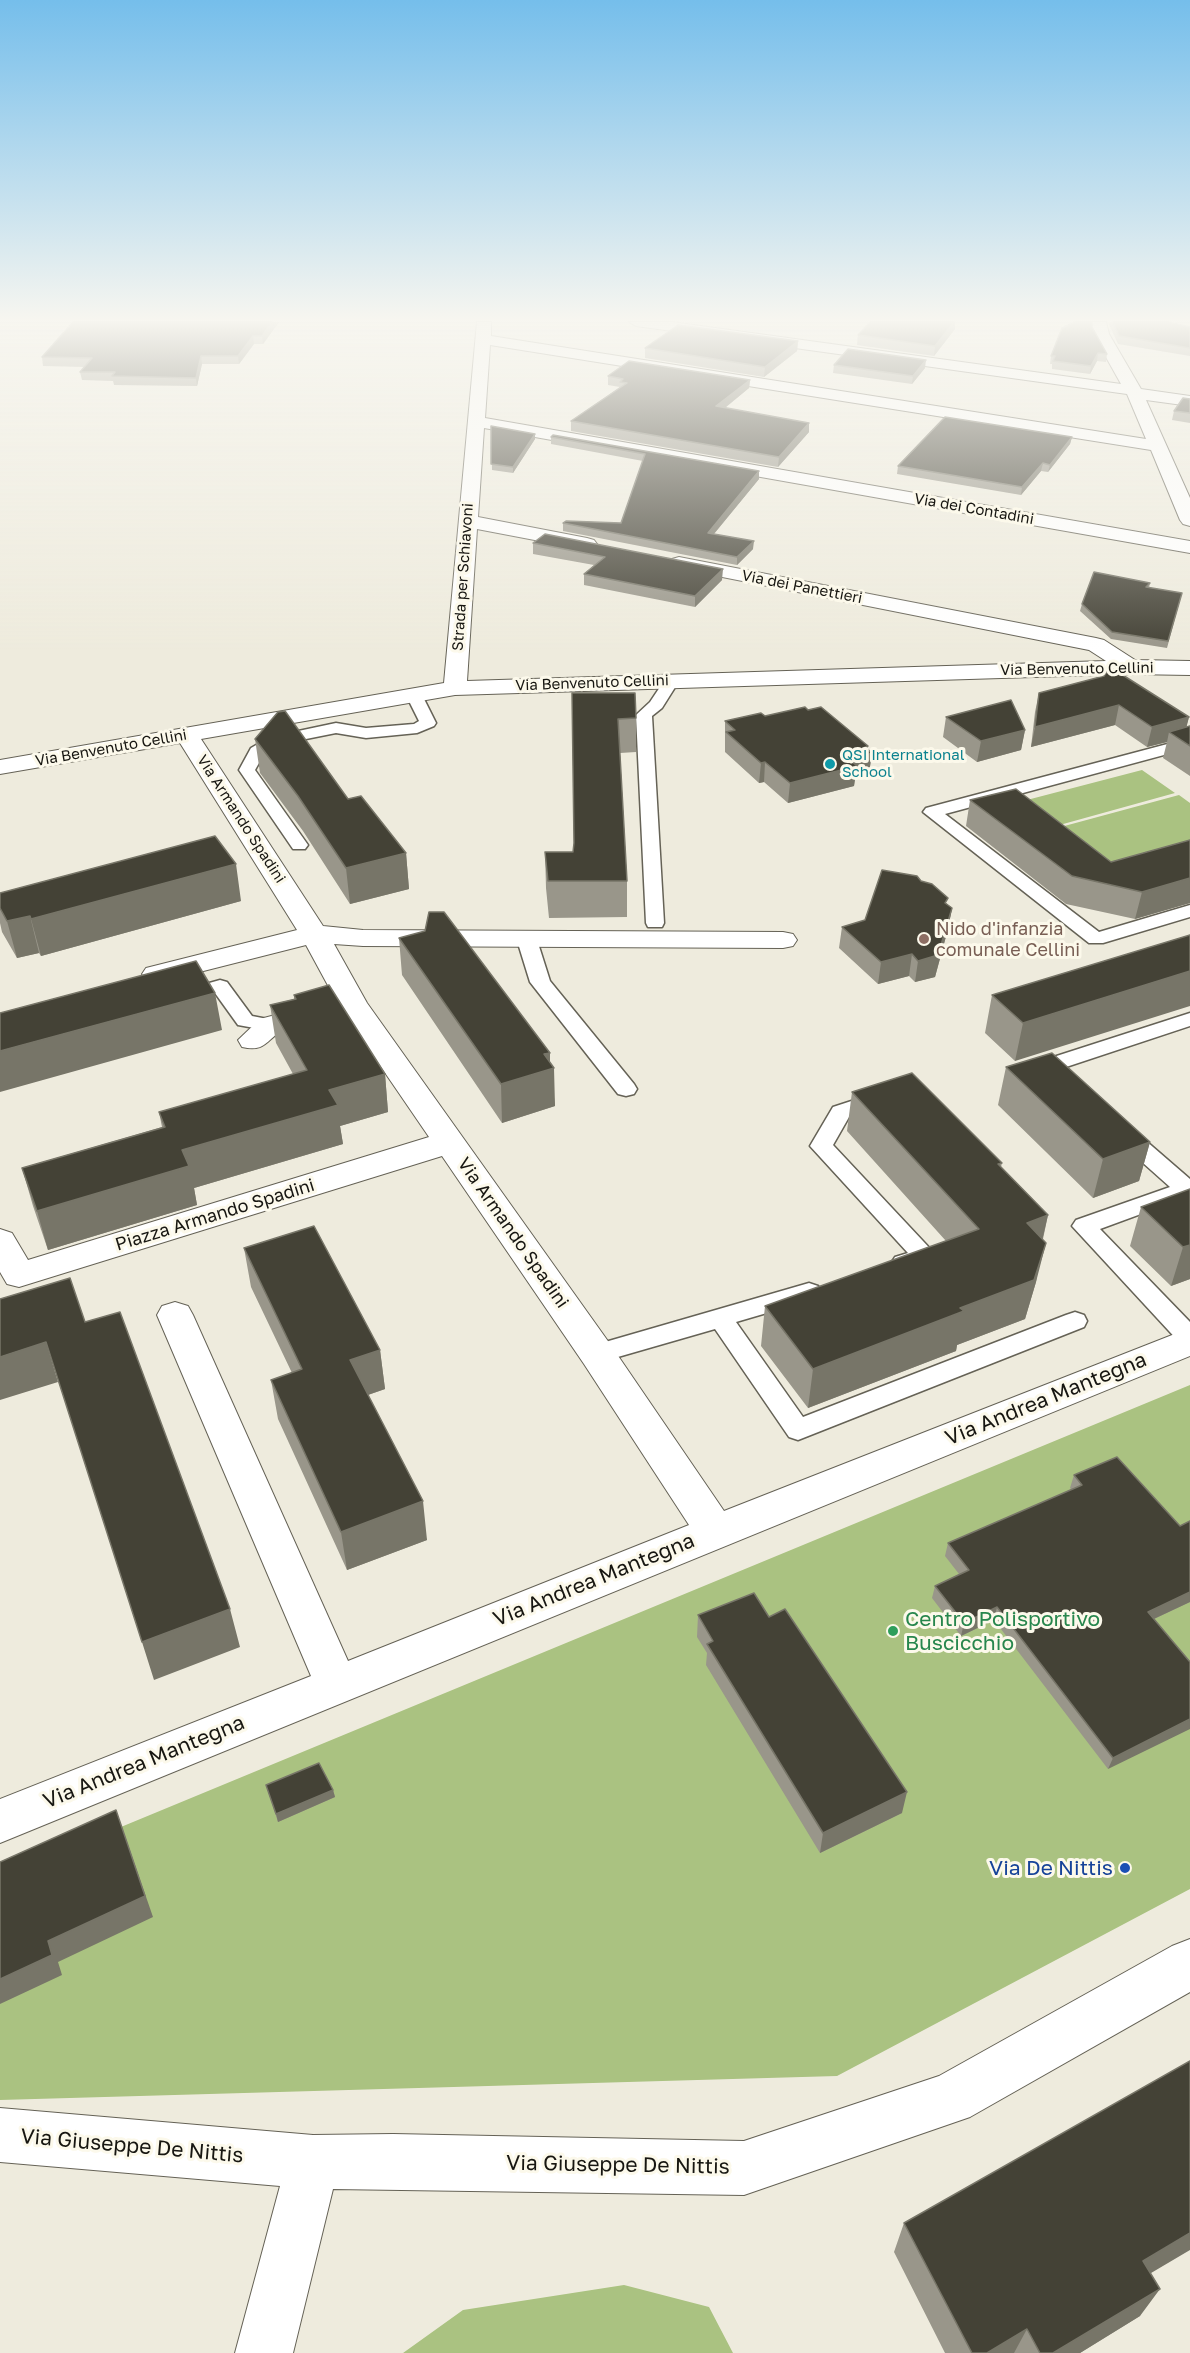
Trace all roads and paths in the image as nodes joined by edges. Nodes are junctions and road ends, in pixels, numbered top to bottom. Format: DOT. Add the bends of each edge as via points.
graph roads {
  1 [pos="473,432"];
  2 [pos="535,432"];
  3 [pos="1075,432"];
  4 [pos="1152,432"];
  5 [pos="1158,446"];
  6 [pos="1190,520"];
  7 [pos="467,521"];
  8 [pos="607,548"];
  9 [pos="1190,548"];
  10 [pos="665,560"];
  11 [pos="1130,667"];
  12 [pos="1190,668"];
  13 [pos="671,681"];
  14 [pos="455,688"];
  15 [pos="414,695"];
  16 [pos="187,735"];
  17 [pos="1190,743"];
  18 [pos="0,767"];
  19 [pos="299,845"];
  20 [pos="1190,911"];
  21 [pos="655,923"];
  22 [pos="314,934"];
  23 [pos="527,940"];
  24 [pos="783,940"];
  25 [pos="127,982"];
  26 [pos="162,1001"];
  27 [pos="353,1004"];
  28 [pos="1190,1019"];
  29 [pos="262,1032"];
  30 [pos="626,1089"];
  31 [pos="1074,1089"];
  32 [pos="900,1091"];
  33 [pos="1109,1120"];
  34 [pos="450,1142"];
  35 [pos="1188,1189"];
  36 [pos="0,1240"];
  37 [pos="880,1270"];
  38 [pos="834,1284"];
  39 [pos="175,1316"];
  40 [pos="721,1319"];
  41 [pos="1075,1321"];
  42 [pos="1190,1340"];
  43 [pos="597,1354"];
  44 [pos="715,1531"];
  45 [pos="336,1684"];
  46 [pos="0,1821"];
  47 [pos="1190,1964"];
  48 [pos="0,2135"];
  49 [pos="313,2162"];
  50 [pos="264,2353"];
  1 -- 7 [label="street, Strada per Schiavoni"];
  2 -- 9 [label="street, Via dei Contadini"];
  3 -- 5 [label="street"];
  4 -- 5 [label="street"];
  5 -- 6 [label="street"];
  7 -- 8 [label="street"];
  7 -- 14 [label="street, Strada per Schiavoni"];
  10 -- 11 [label="street, Via dei Panettieri" via="1096,645"];
  11 -- 12 [label="street, Via Benvenuto Cellini"];
  11 -- 13 [label="street, Via Benvenuto Cellini"];
  13 -- 14 [label="street, Via Benvenuto Cellini"];
  13 -- 21 [label="lane" via="657,705 644,715"];
  14 -- 15 [label="street, Via Benvenuto Cellini"];
  15 -- 16 [label="street, Via Benvenuto Cellini"];
  15 -- 19 [label="lane" via="428,723 417,728 366,733 336,728 276,740 256,751 247,770"];
  16 -- 18 [label="street, Via Benvenuto Cellini"];
  16 -- 22 [label="street, Via Armando Spadini"];
  17 -- 20 [label="lane" via="932,812 1096,939"];
  22 -- 23 [label="street"];
  22 -- 25 [label="street"];
  22 -- 27 [label="street, Via Armando Spadini"];
  23 -- 24 [label="street"];
  23 -- 30 [label="lane" via="540,982"];
  26 -- 29 [label="lane" via="220,986 245,1021"];
  27 -- 29 [label="street"];
  27 -- 34 [label="street, Via Armando Spadini"];
  28 -- 31 [label="lane" via="1048,1066"];
  32 -- 37 [label="lane" via="841,1112 821,1146 925,1256"];
  33 -- 35 [label="lane"];
  34 -- 36 [label="street, Piazza Armando Spadini" via="19,1275"];
  34 -- 43 [label="street, Via Armando Spadini"];
  35 -- 42 [label="lane" via="1084,1226"];
  38 -- 40 [label="lane"];
  39 -- 45 [label="street"];
  40 -- 41 [label="lane" via="798,1430"];
  40 -- 43 [label="lane"];
  42 -- 44 [label="street, Via Andrea Mantegna"];
  43 -- 44 [label="street, Via Armando Spadini"];
  44 -- 45 [label="street, Via Andrea Mantegna"];
  45 -- 46 [label="street, Via Andrea Mantegna"];
  47 -- 49 [label="street, Via Giuseppe De Nittis" via="951,2098 744,2168"];
  48 -- 49 [label="street, Via Giuseppe De Nittis"];
  49 -- 50 [label="street"];
}
